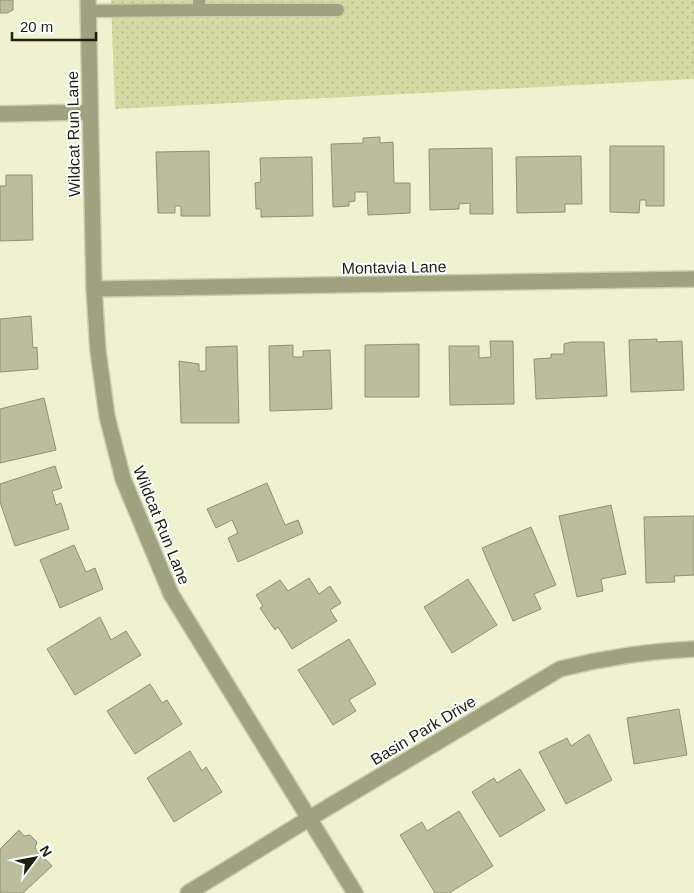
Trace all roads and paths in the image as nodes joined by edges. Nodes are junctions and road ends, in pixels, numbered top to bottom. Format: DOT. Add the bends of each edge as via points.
graph roads {
  1 [pos="88,5"];
  2 [pos="199,5"];
  3 [pos="338,10"];
  4 [pos="90,112"];
  5 [pos="0,114"];
  6 [pos="694,279"];
  7 [pos="94,289"];
  8 [pos="694,649"];
  9 [pos="310,818"];
  10 [pos="188,893"];
  11 [pos="356,893"];
  1 -- 2 [label="lane"];
  1 -- 4 [label="street, Wildcat Run Lane"];
  2 -- 3 [label="lane"];
  4 -- 5 [label="street"];
  4 -- 7 [label="street, Wildcat Run Lane"];
  6 -- 7 [label="street, Montavia Lane"];
  7 -- 9 [label="street, Wildcat Run Lane" via="107,416 123,479 144,534 171,594"];
  8 -- 9 [label="street, Basin Park Drive" via="604,657 560,670"];
  9 -- 10 [label="street, Basin Park Drive"];
  9 -- 11 [label="street, Wildcat Run Lane"];
}
